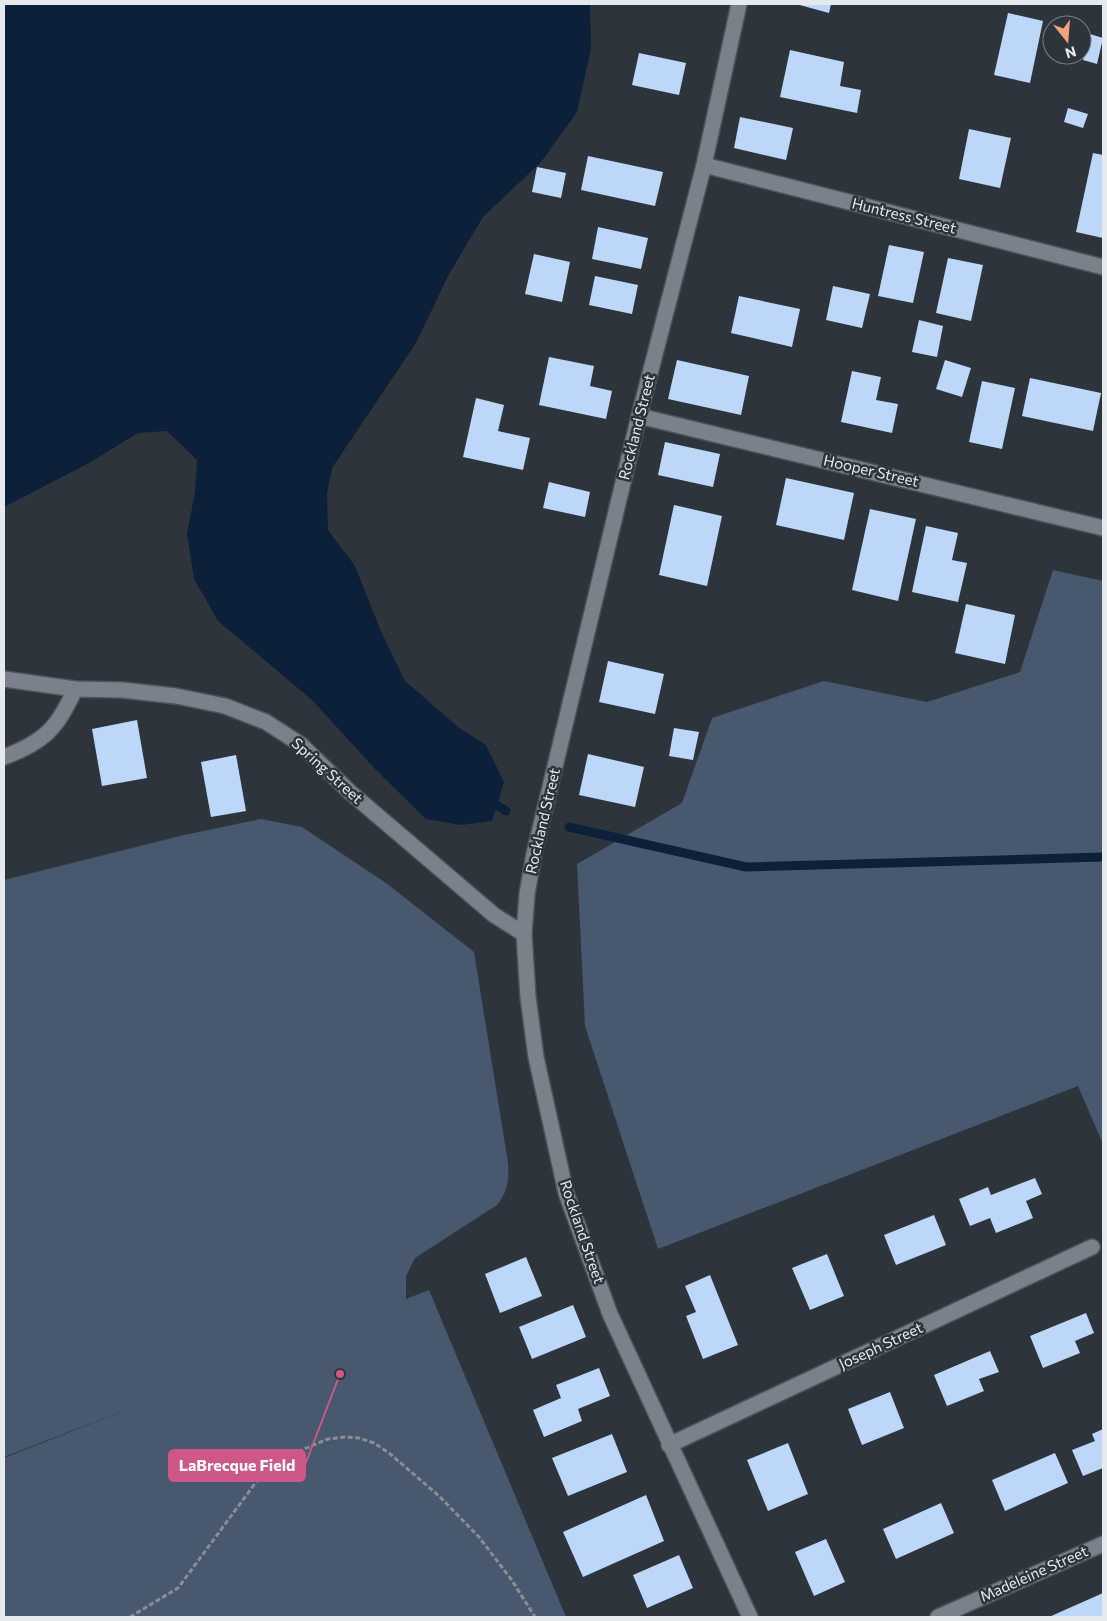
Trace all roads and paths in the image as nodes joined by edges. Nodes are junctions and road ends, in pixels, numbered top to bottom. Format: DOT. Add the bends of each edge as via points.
graph roads {
  1 [pos="739,4"];
  2 [pos="704,165"];
  3 [pos="1103,267"];
  4 [pos="639,416"];
  5 [pos="1103,528"];
  6 [pos="4,679"];
  7 [pos="75,689"];
  8 [pos="4,757"];
  9 [pos="524,934"];
  10 [pos="1092,1247"];
  11 [pos="669,1445"];
  12 [pos="1103,1544"];
  13 [pos="130,1617"];
  14 [pos="535,1617"];
  15 [pos="750,1617"];
  16 [pos="938,1617"];
  1 -- 2 [label="street, Rockland Street"];
  2 -- 3 [label="street, Huntress Street"];
  2 -- 4 [label="street, Rockland Street"];
  4 -- 5 [label="street, Hooper Street"];
  4 -- 9 [label="street, Rockland Street" via="534,854"];
  6 -- 7 [label="street, Spring Street"];
  7 -- 8 [label="street" via="53,729 38,742"];
  7 -- 9 [label="street, Spring Street" via="176,696 225,706 266,722 300,744 351,793 494,915"];
  9 -- 11 [label="street, Rockland Street" via="536,1057 566,1193 610,1314"];
  10 -- 11 [label="street, Joseph Street"];
  11 -- 15 [label="street, Rockland Street"];
  12 -- 16 [label="street, Madeleine Street"];
  13 -- 14 [label="path" via="178,1588 262,1474 304,1449 328,1439 345,1437 374,1443 439,1496 479,1537"];
}
